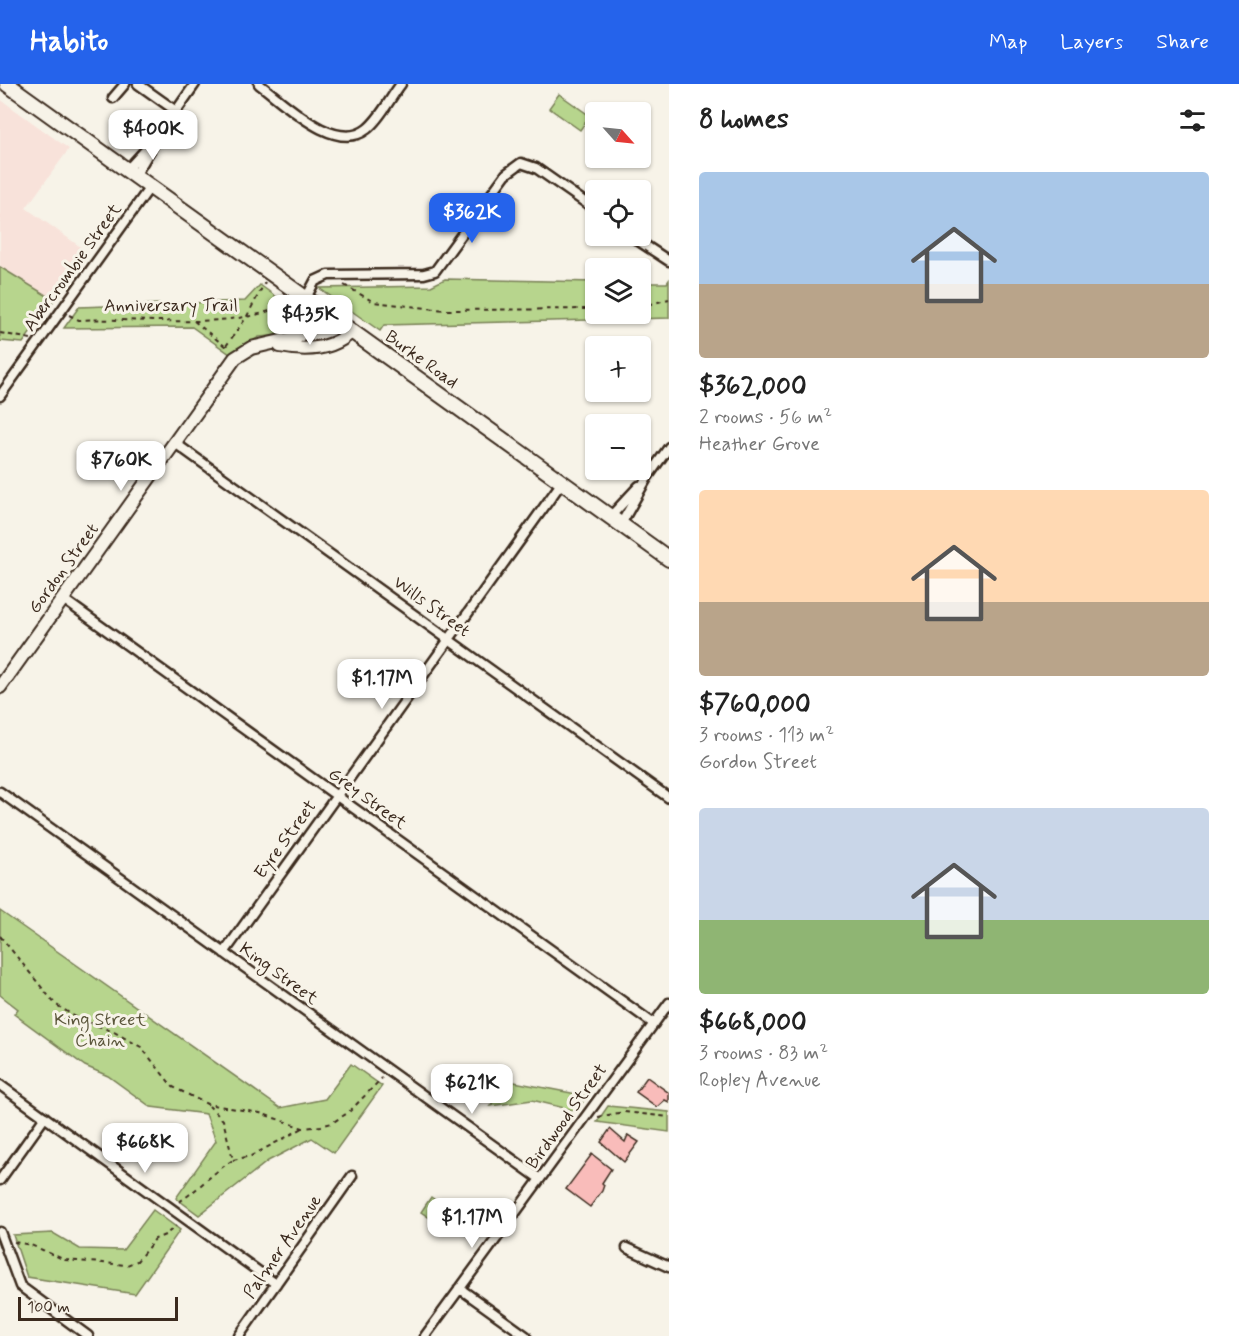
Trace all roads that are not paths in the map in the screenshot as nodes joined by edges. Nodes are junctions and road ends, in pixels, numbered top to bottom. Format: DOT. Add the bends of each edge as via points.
graph roads {
  1 [pos="7,84"];
  2 [pos="125,84"];
  3 [pos="138,84"];
  4 [pos="195,84"];
  5 [pos="259,84"];
  6 [pos="401,84"];
  7 [pos="113,98"];
  8 [pos="176,111"];
  9 [pos="131,173"];
  10 [pos="150,186"];
  11 [pos="585,202"];
  12 [pos="647,246"];
  13 [pos="669,261"];
  14 [pos="300,294"];
  15 [pos="321,309"];
  16 [pos="352,331"];
  17 [pos="274,344"];
  18 [pos="0,396"];
  19 [pos="175,442"];
  20 [pos="669,447"];
  21 [pos="651,472"];
  22 [pos="646,480"];
  23 [pos="646,480"];
  24 [pos="562,482"];
  25 [pos="616,520"];
  26 [pos="669,559"];
  27 [pos="63,599"];
  28 [pos="450,639"];
  29 [pos="0,687"];
  30 [pos="0,792"];
  31 [pos="336,796"];
  32 [pos="669,798"];
  33 [pos="224,953"];
  34 [pos="669,1003"];
  35 [pos="654,1024"];
  36 [pos="0,1085"];
  37 [pos="45,1117"];
  38 [pos="352,1176"];
  39 [pos="540,1179"];
  40 [pos="0,1180"];
  41 [pos="0,1232"];
  42 [pos="627,1248"];
  43 [pos="669,1267"];
  44 [pos="276,1284"];
  45 [pos="459,1288"];
  46 [pos="88,1336"];
  47 [pos="239,1336"];
  48 [pos="425,1336"];
  49 [pos="526,1336"];
  1 -- 9 [label="main road, Burke Road"];
  2 -- 7 [label="street"];
  3 -- 8 [label="street"];
  4 -- 8 [label="street"];
  5 -- 6 [label="street" via="323,130 343,137 360,133 371,125"];
  8 -- 9 [label="street"];
  9 -- 10 [label="main road, Burke Road"];
  10 -- 14 [label="main road, Burke Road"];
  10 -- 18 [label="street, Abercrombie Street"];
  11 -- 14 [label="street" via="536,168 521,163 506,174 435,271 328,275"];
  12 -- 13 [label="street"];
  14 -- 15 [label="main road, Burke Road"];
  15 -- 16 [label="main road, Burke Road"];
  15 -- 17 [label="street, Gordon Street" via="298,337"];
  16 -- 17 [label="street, Gordon Street" via="327,346 290,348"];
  16 -- 24 [label="main road, Burke Road"];
  17 -- 19 [label="street, Gordon Street" via="251,348 236,358"];
  19 -- 27 [label="street, Gordon Street"];
  19 -- 28 [label="street, Wills Street"];
  20 -- 21 [label="street"];
  22 -- 25 [label="street"];
  23 -- 25 [label="street"];
  24 -- 25 [label="main road, Burke Road"];
  24 -- 28 [label="street, Eyre Street"];
  25 -- 26 [label="main road, Burke Road"];
  27 -- 29 [label="street, Gordon Street"];
  27 -- 31 [label="street, Grey Street"];
  28 -- 31 [label="street, Eyre Street"];
  28 -- 32 [label="street, Wills Street"];
  30 -- 33 [label="street, King Street"];
  31 -- 33 [label="street, Eyre Street"];
  31 -- 35 [label="street, Grey Street"];
  33 -- 39 [label="street, King Street"];
  34 -- 35 [label="street, Birdwood Street"];
  35 -- 39 [label="street, Birdwood Street"];
  36 -- 37 [label="street"];
  37 -- 40 [label="street"];
  37 -- 44 [label="street"];
  38 -- 44 [label="street, Palmer Avenue"];
  39 -- 45 [label="street, Birdwood Street"];
  41 -- 46 [label="street" via="20,1286"];
  42 -- 43 [label="street"];
  44 -- 47 [label="street, Palmer Avenue"];
  45 -- 48 [label="street, Birdwood Street"];
  45 -- 49 [label="street"];
}
